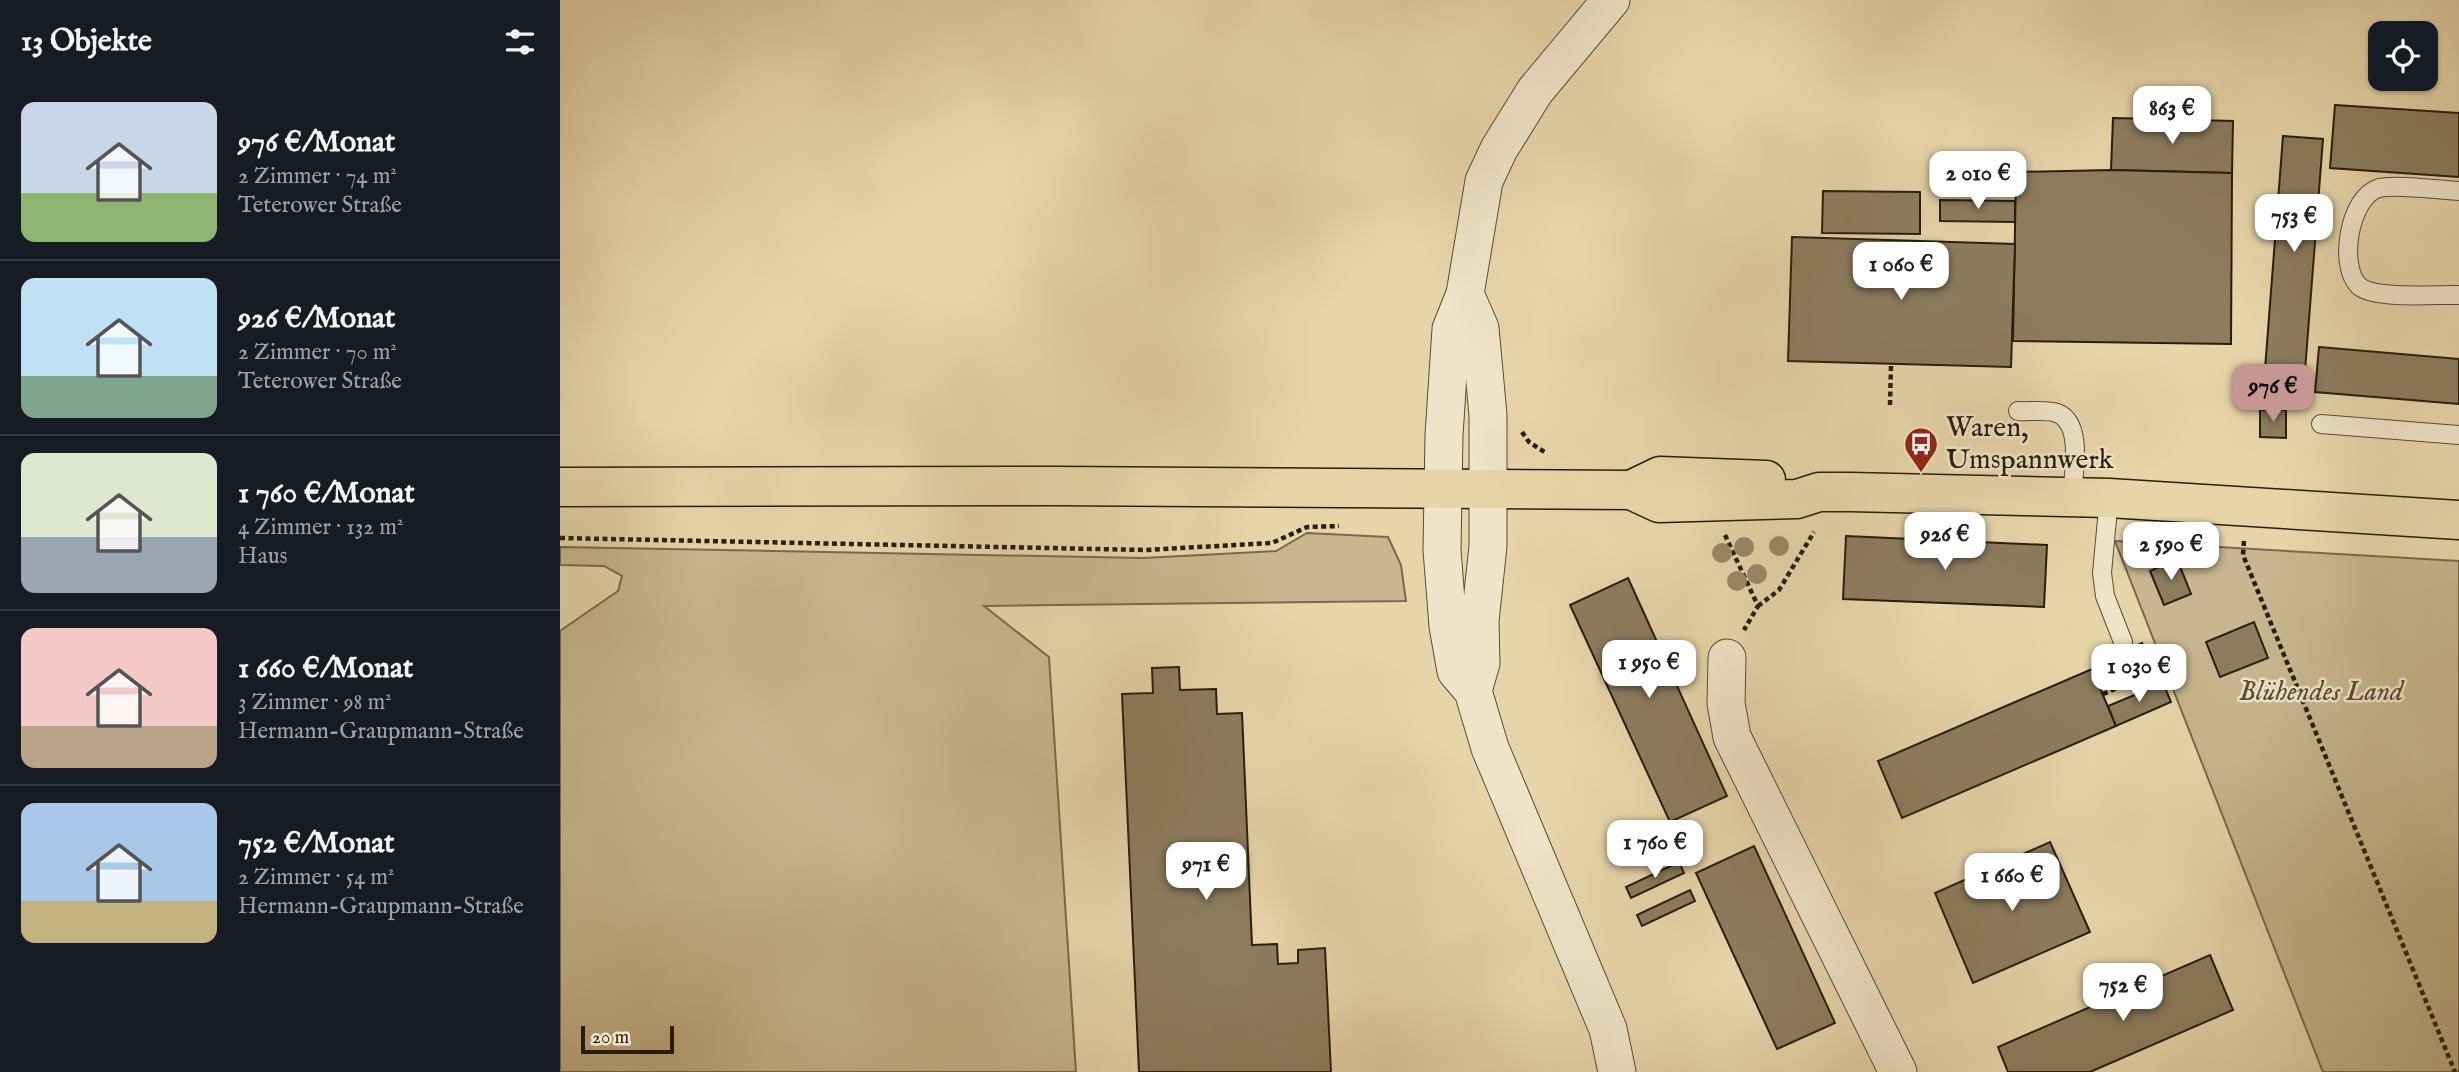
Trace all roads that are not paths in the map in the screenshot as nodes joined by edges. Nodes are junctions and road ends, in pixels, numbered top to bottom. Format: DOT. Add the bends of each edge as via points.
graph roads {
  1 [pos="1611,0"];
  2 [pos="2459,191"];
  3 [pos="1465,294"];
  4 [pos="2459,295"];
  5 [pos="2018,411"];
  6 [pos="2320,424"];
  7 [pos="2459,435"];
  8 [pos="560,487"];
  9 [pos="1438,488"];
  10 [pos="1488,489"];
  11 [pos="2072,497"];
  12 [pos="2109,499"];
  13 [pos="2459,520"];
  14 [pos="2123,642"];
  15 [pos="1727,658"];
  16 [pos="1473,691"];
  17 [pos="1617,1072"];
  18 [pos="1898,1072"];
  1 -- 3 [label="street" via="1535,91 1499,149 1484,181"];
  2 -- 4 [label="lane" via="2379,188 2362,199 2352,219 2349,270 2360,287 2381,294"];
  3 -- 9 [label="street" via="1451,330"];
  3 -- 10 [label="street" via="1480,328 1489,415"];
  5 -- 11 [label="lane" via="2058,413 2070,425"];
  6 -- 7 [label="lane"];
  8 -- 9 [label="main road"];
  9 -- 10 [label="main road"];
  9 -- 16 [label="street" via="1448,626 1456,671"];
  10 -- 11 [label="main road" via="1631,490 1658,503 1797,499 1819,492"];
  10 -- 16 [label="street" via="1481,663"];
  11 -- 12 [label="main road"];
  12 -- 13 [label="main road"];
  12 -- 14 [label="lane" via="2102,573 2105,596"];
  15 -- 18 [label="street" via="1726,703 1732,737"];
  16 -- 17 [label="street" via="1490,748 1608,1029"];
}
